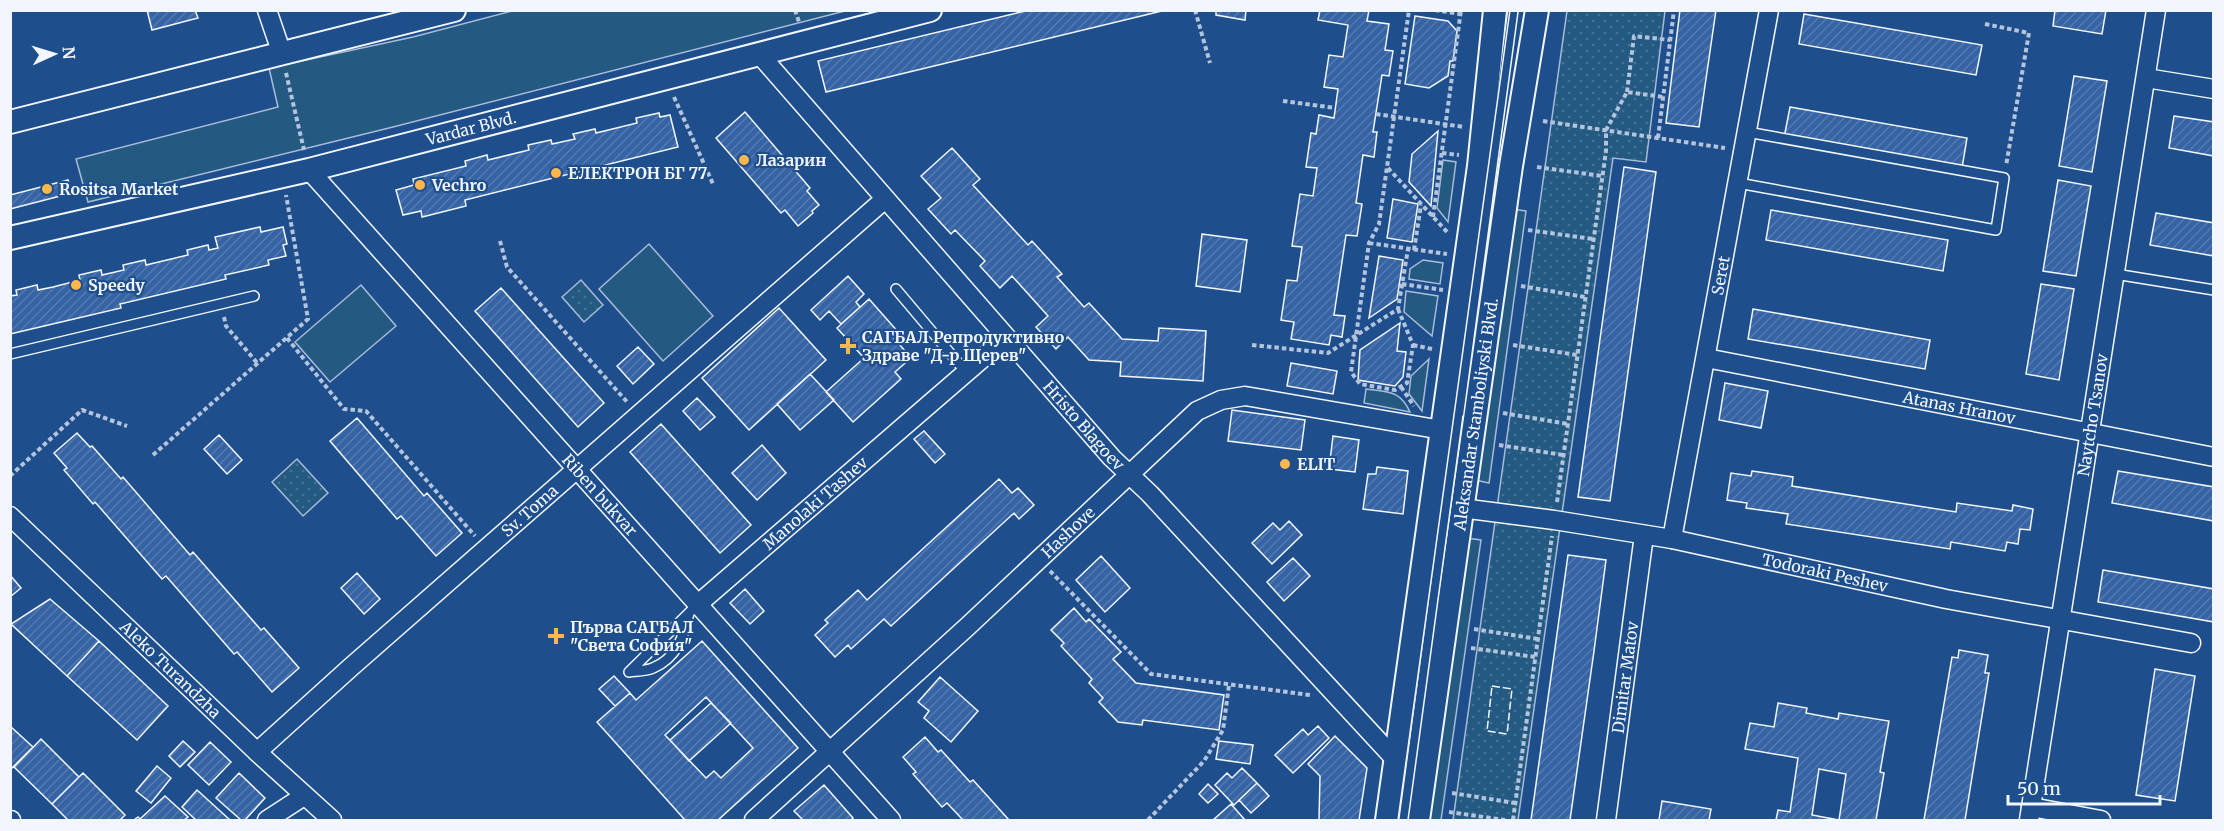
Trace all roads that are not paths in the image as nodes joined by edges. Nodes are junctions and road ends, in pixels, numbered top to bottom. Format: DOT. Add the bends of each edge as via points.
graph roads {
  1 [pos="267,10"];
  2 [pos="454,10"];
  3 [pos="930,10"];
  4 [pos="1496,10"];
  5 [pos="1513,10"];
  6 [pos="1537,10"];
  7 [pos="1769,10"];
  8 [pos="2156,10"];
  9 [pos="282,54"];
  10 [pos="760,55"];
  11 [pos="2146,78"];
  12 [pos="2214,89"];
  13 [pos="10,122"];
  14 [pos="1747,132"];
  15 [pos="309,170"];
  16 [pos="1738,183"];
  17 [pos="885,199"];
  18 [pos="10,238"];
  19 [pos="2115,274"];
  20 [pos="896,289"];
  21 [pos="2214,290"];
  22 [pos="254,296"];
  23 [pos="1006,338"];
  24 [pos="10,354"];
  25 [pos="1706,358"];
  26 [pos="966,372"];
  27 [pos="1442,430"];
  28 [pos="2090,433"];
  29 [pos="2214,457"];
  30 [pos="576,470"];
  31 [pos="1130,475"];
  32 [pos="1461,508"];
  33 [pos="10,516"];
  34 [pos="1644,535"];
  35 [pos="1672,539"];
  36 [pos="693,609"];
  37 [pos="2060,620"];
  38 [pos="2191,643"];
  39 [pos="257,752"];
  40 [pos="830,753"];
  41 [pos="1395,759"];
  42 [pos="304,796"];
  43 [pos="2030,814"];
  44 [pos="267,820"];
  45 [pos="332,820"];
  46 [pos="754,820"];
  47 [pos="891,820"];
  48 [pos="1387,820"];
  49 [pos="1404,820"];
  50 [pos="1418,820"];
  51 [pos="1606,820"];
  52 [pos="2100,820"];
  1 -- 9 [label="street"];
  2 -- 9 [label="street"];
  3 -- 10 [label="street, Vardar Blvd."];
  4 -- 27 [label="street, Aleksandar Stamboliyski Blvd." via="1479,166"];
  5 -- 49 [label="lane"];
  6 -- 32 [label="street, Aleksandar Stamboliyski Blvd." via="1510,166"];
  7 -- 14 [label="street, Seret"];
  8 -- 11 [label="street, Naytcho Tsanov"];
  9 -- 13 [label="street"];
  10 -- 15 [label="street, Vardar Blvd."];
  10 -- 17 [label="street, Hristo Blagoev"];
  11 -- 12 [label="street"];
  11 -- 19 [label="street, Naytcho Tsanov"];
  14 -- 16 [label="street, Seret"];
  14 -- 16 [label="lane" via="2004,178 1996,230"];
  15 -- 18 [label="street, Vardar Blvd."];
  15 -- 30 [label="street, Riben bukvar"];
  16 -- 25 [label="street, Seret"];
  17 -- 23 [label="street, Hristo Blagoev"];
  17 -- 30 [label="street, Sv. Toma"];
  19 -- 21 [label="lane"];
  19 -- 28 [label="street, Naytcho Tsanov"];
  20 -- 26 [label="lane"];
  22 -- 24 [label="lane"];
  23 -- 26 [label="street, Manolaki Tashev"];
  23 -- 31 [label="street, Hristo Blagoev"];
  25 -- 28 [label="street, Atanas Hranov"];
  25 -- 35 [label="street, Seret"];
  26 -- 36 [label="street, Manolaki Tashev"];
  27 -- 31 [label="street, Hashove" via="1245,396 1221,400 1197,411"];
  27 -- 41 [label="street, Aleksandar Stamboliyski Blvd."];
  28 -- 29 [label="street, Atanas Hranov"];
  28 -- 37 [label="street, Naytcho Tsanov"];
  30 -- 36 [label="street, Riben bukvar"];
  30 -- 39 [label="street, Sv. Toma"];
  31 -- 40 [label="street, Hashove"];
  31 -- 41 [label="street, Hristo Blagoev"];
  32 -- 34 [label="street, Todoraki Peshev"];
  32 -- 50 [label="street, Aleksandar Stamboliyski Blvd."];
  33 -- 39 [label="street, Aleko Turandzha"];
  34 -- 35 [label="street, Todoraki Peshev"];
  34 -- 51 [label="street, Dimitar Matov"];
  35 -- 37 [label="street, Todoraki Peshev"];
  36 -- 36 [label="lane, Manolaki Tashev" via="629,672 653,668 670,656 680,646"];
  36 -- 40 [label="street, Riben bukvar"];
  37 -- 38 [label="street, Todoraki Peshev"];
  37 -- 43 [label="street, Naytcho Tsanov"];
  39 -- 42 [label="street, Aleko Turandzha"];
  40 -- 46 [label="street, Hashove"];
  40 -- 47 [label="street, Riben bukvar"];
  41 -- 48 [label="street, Aleksandar Stamboliyski Blvd."];
  42 -- 44 [label="street"];
  42 -- 45 [label="street, Aleko Turandzha"];
  43 -- 52 [label="street"];
}
